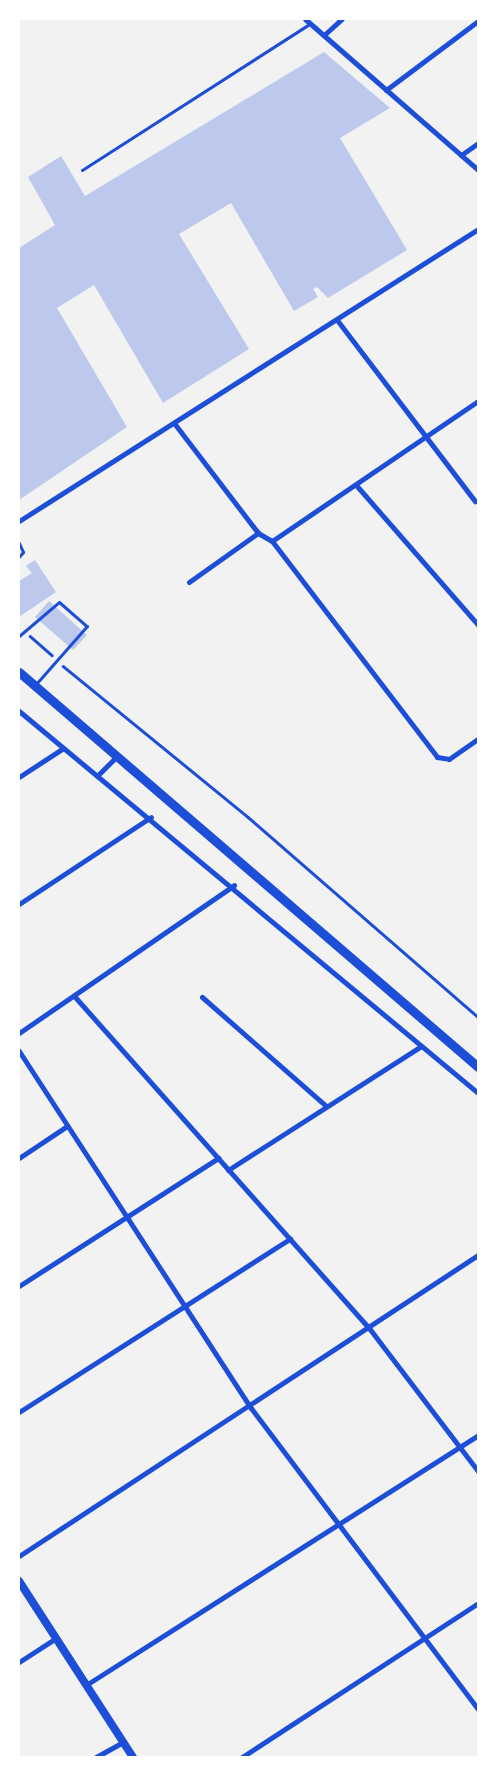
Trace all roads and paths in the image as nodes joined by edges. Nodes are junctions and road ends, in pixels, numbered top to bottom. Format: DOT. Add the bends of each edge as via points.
graph roads {
  1 [pos="305,19"];
  2 [pos="342,19"];
  3 [pos="478,21"];
  4 [pos="310,23"];
  5 [pos="324,35"];
  6 [pos="386,90"];
  7 [pos="478,143"];
  8 [pos="461,155"];
  9 [pos="82,170"];
  10 [pos="478,170"];
  11 [pos="478,230"];
  12 [pos="337,320"];
  13 [pos="478,401"];
  14 [pos="174,423"];
  15 [pos="425,437"];
  16 [pos="356,485"];
  17 [pos="475,501"];
  18 [pos="19,520"];
  19 [pos="258,533"];
  20 [pos="272,541"];
  21 [pos="19,543"];
  22 [pos="19,557"];
  23 [pos="190,582"];
  24 [pos="478,625"];
  25 [pos="25,631"];
  26 [pos="19,636"];
  27 [pos="56,660"];
  28 [pos="19,672"];
  29 [pos="35,686"];
  30 [pos="19,711"];
  31 [pos="478,738"];
  32 [pos="62,749"];
  33 [pos="117,756"];
  34 [pos="97,776"];
  35 [pos="19,777"];
  36 [pos="151,818"];
  37 [pos="234,885"];
  38 [pos="19,904"];
  39 [pos="75,997"];
  40 [pos="202,997"];
  41 [pos="478,1016"];
  42 [pos="19,1033"];
  43 [pos="421,1046"];
  44 [pos="19,1051"];
  45 [pos="478,1067"];
  46 [pos="478,1094"];
  47 [pos="326,1106"];
  48 [pos="67,1126"];
  49 [pos="19,1158"];
  50 [pos="218,1158"];
  51 [pos="228,1170"];
  52 [pos="126,1218"];
  53 [pos="290,1239"];
  54 [pos="478,1255"];
  55 [pos="19,1286"];
  56 [pos="184,1306"];
  57 [pos="369,1328"];
  58 [pos="251,1408"];
  59 [pos="19,1412"];
  60 [pos="478,1435"];
  61 [pos="460,1447"];
  62 [pos="478,1471"];
  63 [pos="339,1524"];
  64 [pos="19,1556"];
  65 [pos="19,1581"];
  66 [pos="478,1604"];
  67 [pos="56,1638"];
  68 [pos="425,1638"];
  69 [pos="19,1662"];
  70 [pos="86,1685"];
  71 [pos="478,1709"];
  72 [pos="123,1742"];
  73 [pos="96,1757"];
  74 [pos="133,1757"];
  75 [pos="242,1757"];
  1 -- 4 [label="street"];
  2 -- 5 [label="street"];
  3 -- 6 [label="street"];
  4 -- 5 [label="street"];
  4 -- 9 [label="lane"];
  5 -- 6 [label="street"];
  6 -- 8 [label="street"];
  7 -- 8 [label="street"];
  8 -- 10 [label="street"];
  11 -- 12 [label="street"];
  12 -- 14 [label="street"];
  12 -- 15 [label="street"];
  13 -- 15 [label="street"];
  14 -- 18 [label="street"];
  14 -- 19 [label="street"];
  15 -- 16 [label="street"];
  15 -- 17 [label="street"];
  16 -- 20 [label="street"];
  16 -- 24 [label="street"];
  19 -- 20 [label="street"];
  19 -- 23 [label="street"];
  20 -- 31 [label="street" via="443,760"];
  21 -- 22 [label="lane" via="23,552"];
  25 -- 26 [label="lane"];
  25 -- 27 [label="path"];
  25 -- 27 [label="lane" via="59,602 87,626"];
  27 -- 29 [label="lane"];
  27 -- 41 [label="path" via="248,817"];
  28 -- 29 [label="main road"];
  29 -- 33 [label="main road"];
  30 -- 32 [label="street"];
  32 -- 34 [label="street"];
  32 -- 35 [label="street"];
  33 -- 34 [label="street"];
  33 -- 45 [label="main road"];
  34 -- 36 [label="street"];
  36 -- 37 [label="street"];
  36 -- 38 [label="street"];
  37 -- 39 [label="street"];
  37 -- 43 [label="street"];
  39 -- 42 [label="street"];
  39 -- 50 [label="street"];
  40 -- 47 [label="street"];
  43 -- 46 [label="street"];
  43 -- 47 [label="street"];
  44 -- 48 [label="street"];
  47 -- 51 [label="street"];
  48 -- 49 [label="street"];
  48 -- 52 [label="street"];
  50 -- 51 [label="street"];
  50 -- 52 [label="street"];
  51 -- 53 [label="street"];
  52 -- 55 [label="street"];
  52 -- 56 [label="street"];
  53 -- 56 [label="street"];
  53 -- 57 [label="street"];
  54 -- 57 [label="street"];
  56 -- 58 [label="street"];
  56 -- 59 [label="street"];
  57 -- 58 [label="street"];
  57 -- 61 [label="street"];
  58 -- 63 [label="street"];
  58 -- 64 [label="street"];
  60 -- 61 [label="street"];
  61 -- 62 [label="street"];
  61 -- 63 [label="street"];
  63 -- 68 [label="street"];
  63 -- 70 [label="street"];
  65 -- 67 [label="street"];
  66 -- 68 [label="street"];
  67 -- 69 [label="street"];
  67 -- 70 [label="street"];
  68 -- 71 [label="street"];
  68 -- 75 [label="street"];
  70 -- 72 [label="street"];
  72 -- 73 [label="street"];
  72 -- 74 [label="street"];
}
